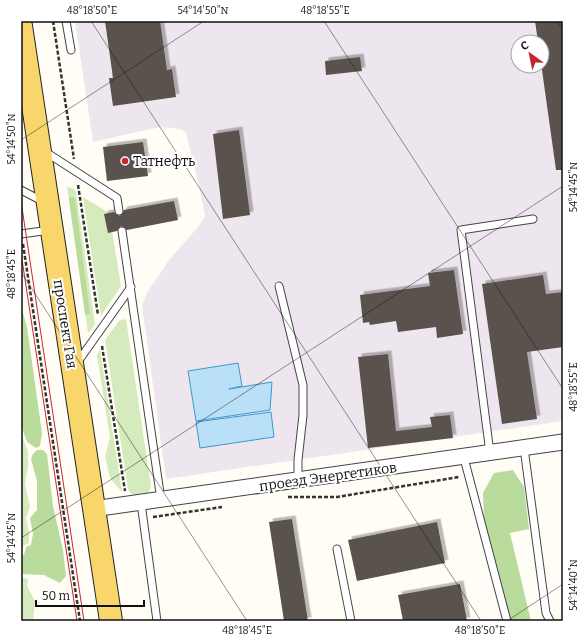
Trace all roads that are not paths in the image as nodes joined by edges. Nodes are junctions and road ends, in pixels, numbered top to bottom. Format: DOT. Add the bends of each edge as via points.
graph roads {
  1 [pos="66,21"];
  2 [pos="21,26"];
  3 [pos="70,50"];
  4 [pos="39,149"];
  5 [pos="21,190"];
  6 [pos="47,204"];
  7 [pos="119,211"];
  8 [pos="533,219"];
  9 [pos="50,230"];
  10 [pos="122,231"];
  11 [pos="21,234"];
  12 [pos="279,286"];
  13 [pos="131,287"];
  14 [pos="72,369"];
  15 [pos="563,442"];
  16 [pos="524,448"];
  17 [pos="490,454"];
  18 [pos="464,458"];
  19 [pos="298,481"];
  20 [pos="161,500"];
  21 [pos="134,504"];
  22 [pos="93,509"];
  23 [pos="337,549"];
  24 [pos="111,621"];
  25 [pos="157,621"];
  26 [pos="351,621"];
  27 [pos="507,621"];
  28 [pos="550,621"];
  1 -- 3 [label="lane"];
  2 -- 4 [label="main road, проспект Гая"];
  4 -- 6 [label="main road, проспект Гая"];
  4 -- 7 [label="lane" via="117,198"];
  5 -- 6 [label="lane"];
  6 -- 9 [label="main road, проспект Гая"];
  8 -- 17 [label="lane" via="461,230"];
  9 -- 11 [label="lane"];
  9 -- 14 [label="main road, проспект Гая"];
  10 -- 13 [label="lane"];
  12 -- 19 [label="lane" via="302,385"];
  13 -- 14 [label="lane"];
  13 -- 20 [label="lane"];
  14 -- 22 [label="main road, проспект Гая"];
  15 -- 16 [label="street, проезд Энергетиков"];
  16 -- 17 [label="street, проезд Энергетиков"];
  16 -- 28 [label="lane" via="546,613"];
  17 -- 18 [label="street, проезд Энергетиков"];
  18 -- 19 [label="street, проезд Энергетиков"];
  18 -- 27 [label="lane"];
  19 -- 20 [label="street, проезд Энергетиков"];
  20 -- 21 [label="street, проезд Энергетиков"];
  21 -- 22 [label="street, проезд Энергетиков"];
  21 -- 25 [label="lane" via="143,519"];
  22 -- 24 [label="main road, проспект Гая"];
  23 -- 26 [label="lane"];
}
